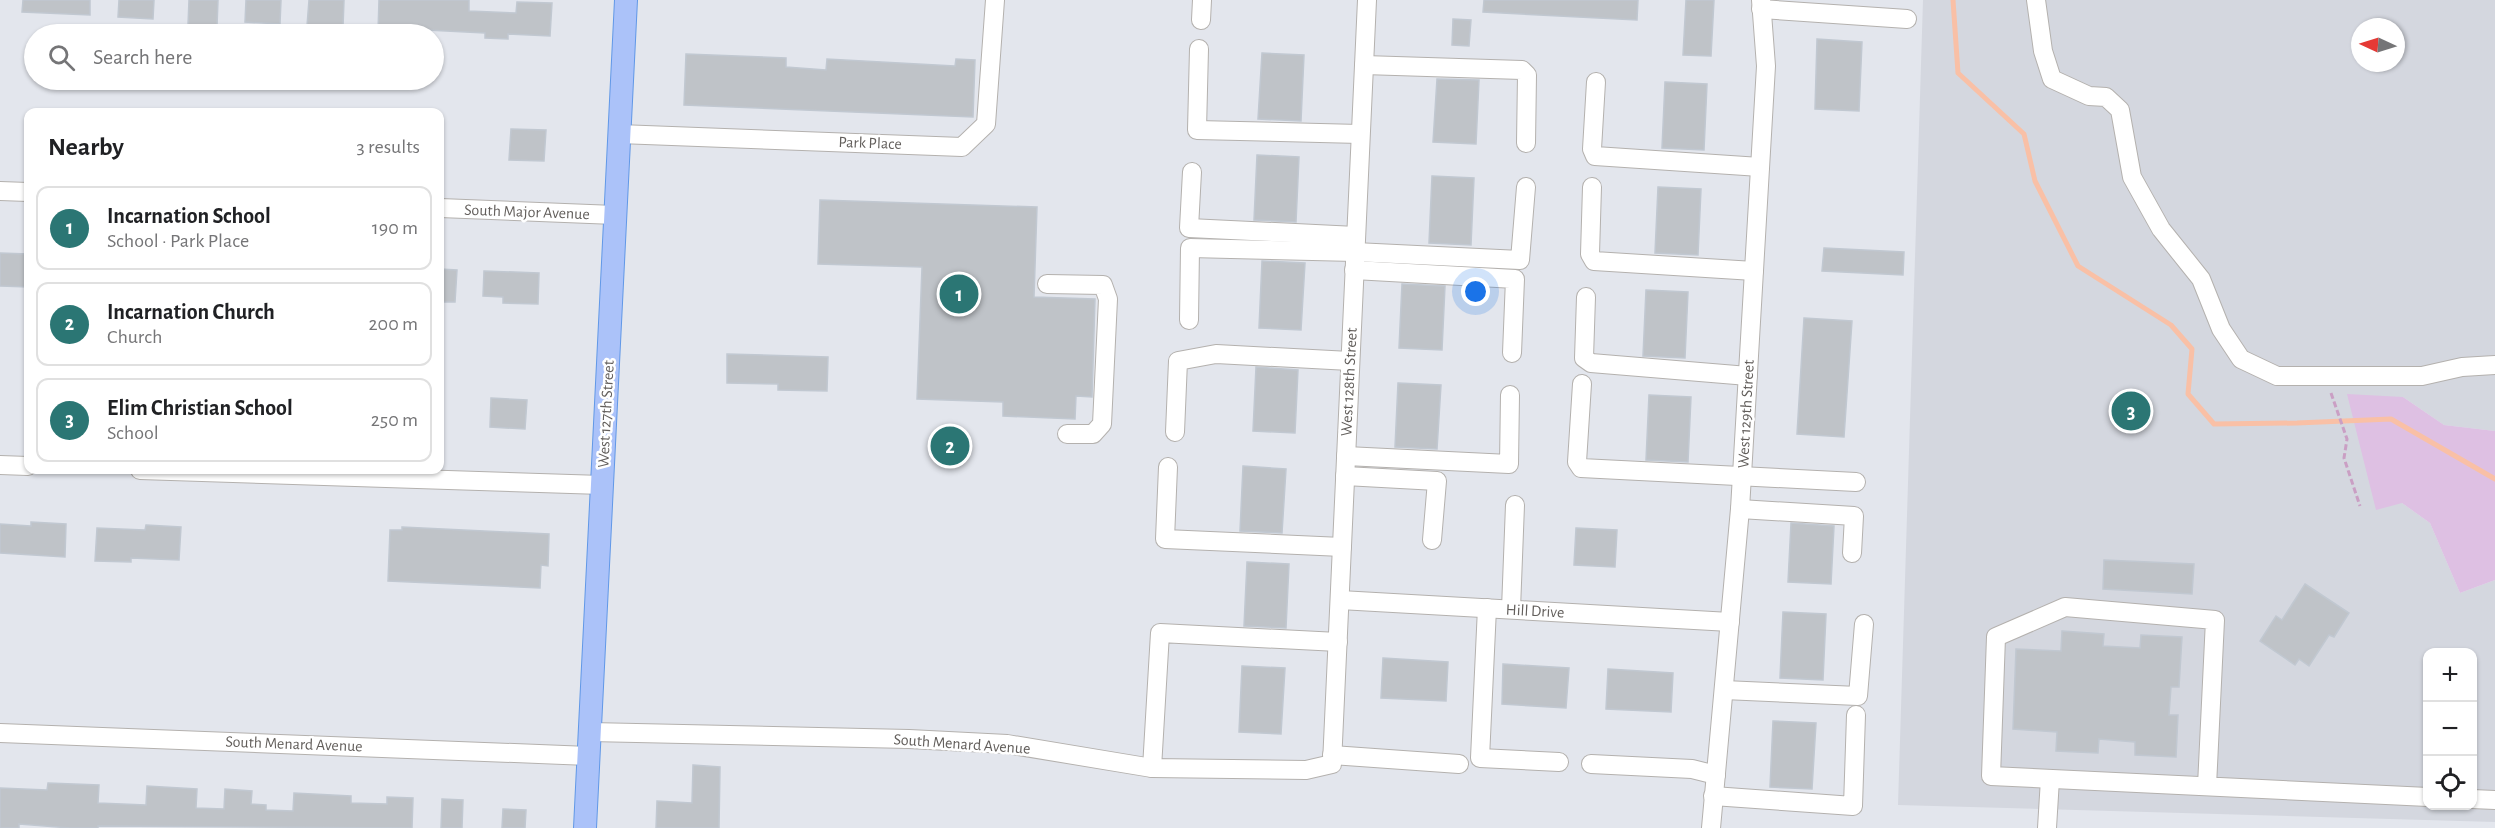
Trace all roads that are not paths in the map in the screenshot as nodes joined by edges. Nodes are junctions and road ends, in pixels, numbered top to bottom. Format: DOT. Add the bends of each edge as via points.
graph roads {
  1 [pos="626,0"];
  2 [pos="995,0"];
  3 [pos="1202,0"];
  4 [pos="1366,0"];
  5 [pos="2036,0"];
  6 [pos="1761,5"];
  7 [pos="1907,19"];
  8 [pos="1201,20"];
  9 [pos="1199,49"];
  10 [pos="1364,64"];
  11 [pos="1596,82"];
  12 [pos="620,134"];
  13 [pos="1360,134"];
  14 [pos="1526,143"];
  15 [pos="1760,167"];
  16 [pos="1192,172"];
  17 [pos="1526,187"];
  18 [pos="1592,187"];
  19 [pos="0,191"];
  20 [pos="24,192"];
  21 [pos="444,208"];
  22 [pos="615,215"];
  23 [pos="1356,244"];
  24 [pos="1354,270"];
  25 [pos="1754,272"];
  26 [pos="1047,284"];
  27 [pos="1586,297"];
  28 [pos="1189,320"];
  29 [pos="1512,353"];
  30 [pos="1350,361"];
  31 [pos="2495,365"];
  32 [pos="1748,376"];
  33 [pos="1582,384"];
  34 [pos="1510,395"];
  35 [pos="1175,432"];
  36 [pos="1067,434"];
  37 [pos="1346,456"];
  38 [pos="0,465"];
  39 [pos="24,466"];
  40 [pos="1168,467"];
  41 [pos="263,474"];
  42 [pos="1742,476"];
  43 [pos="1345,477"];
  44 [pos="1856,482"];
  45 [pos="602,485"];
  46 [pos="1515,505"];
  47 [pos="1740,510"];
  48 [pos="1432,540"];
  49 [pos="1342,548"];
  50 [pos="1852,553"];
  51 [pos="1340,600"];
  52 [pos="1487,608"];
  53 [pos="1511,609"];
  54 [pos="1730,622"];
  55 [pos="1864,624"];
  56 [pos="1338,642"];
  57 [pos="1724,690"];
  58 [pos="1856,715"];
  59 [pos="590,732"];
  60 [pos="0,733"];
  61 [pos="589,756"];
  62 [pos="1332,760"];
  63 [pos="1558,762"];
  64 [pos="1460,764"];
  65 [pos="1591,764"];
  66 [pos="1152,768"];
  67 [pos="1716,775"];
  68 [pos="2050,779"];
  69 [pos="2207,786"];
  70 [pos="1713,796"];
  71 [pos="2423,797"];
  72 [pos="2477,799"];
  73 [pos="2495,800"];
  74 [pos="585,828"];
  75 [pos="1711,828"];
  76 [pos="2047,828"];
  1 -- 12 [label="main road, West 127th Street"];
  2 -- 12 [label="street, Park Place" via="986,124 962,147"];
  3 -- 8 [label="street"];
  4 -- 10 [label="street, West 128th Street"];
  5 -- 31 [label="street" via="2043,51 2052,79 2089,96 2106,97 2120,110 2133,177 2161,229 2201,279 2221,329 2241,359 2277,376 2422,375"];
  6 -- 7 [label="street"];
  6 -- 15 [label="street, West 129th Street" via="1766,66"];
  9 -- 13 [label="street" via="1197,130"];
  10 -- 13 [label="street, West 128th Street"];
  10 -- 14 [label="street" via="1522,70 1527,75"];
  11 -- 15 [label="street" via="1592,149 1595,156"];
  12 -- 22 [label="main road, West 127th Street"];
  13 -- 23 [label="street, West 128th Street"];
  15 -- 25 [label="street, West 129th Street"];
  16 -- 23 [label="street" via="1189,228"];
  17 -- 23 [label="street" via="1520,260"];
  18 -- 25 [label="street" via="1590,254 1594,261"];
  19 -- 20 [label="street"];
  21 -- 22 [label="street, South Major Avenue"];
  22 -- 45 [label="main road, West 127th Street"];
  23 -- 24 [label="street, West 128th Street"];
  23 -- 28 [label="street" via="1190,248"];
  24 -- 29 [label="street" via="1515,279"];
  24 -- 30 [label="street, West 128th Street"];
  25 -- 32 [label="street, West 129th Street"];
  26 -- 36 [label="street" via="1103,285 1108,299 1102,424 1093,434"];
  27 -- 32 [label="street" via="1584,358 1591,363"];
  30 -- 35 [label="street" via="1215,354 1178,361"];
  30 -- 37 [label="street, West 128th Street"];
  32 -- 42 [label="street, West 129th Street"];
  33 -- 42 [label="street" via="1577,462 1581,468"];
  34 -- 37 [label="street" via="1509,464"];
  37 -- 43 [label="street, West 128th Street"];
  38 -- 39 [label="street"];
  40 -- 49 [label="street" via="1165,539"];
  41 -- 45 [label="street"];
  42 -- 44 [label="street"];
  42 -- 47 [label="street, West 129th Street"];
  43 -- 48 [label="street" via="1437,481"];
  43 -- 49 [label="street, West 128th Street"];
  45 -- 59 [label="main road, West 127th Street"];
  46 -- 53 [label="street"];
  47 -- 50 [label="street" via="1854,516"];
  47 -- 54 [label="street, West 129th Street"];
  49 -- 51 [label="street, West 128th Street"];
  51 -- 52 [label="street, Hill Drive"];
  51 -- 56 [label="street, West 128th Street"];
  52 -- 53 [label="street, Hill Drive"];
  52 -- 63 [label="street" via="1480,759"];
  53 -- 54 [label="street, Hill Drive"];
  54 -- 57 [label="street, West 129th Street"];
  55 -- 57 [label="street" via="1858,696"];
  56 -- 62 [label="street, West 128th Street"];
  56 -- 66 [label="street" via="1160,633"];
  57 -- 67 [label="street, West 129th Street"];
  58 -- 70 [label="street" via="1853,806"];
  59 -- 61 [label="main road, West 127th Street"];
  59 -- 66 [label="street, South Menard Avenue" via="1007,744"];
  60 -- 61 [label="street, South Menard Avenue"];
  61 -- 74 [label="main road, West 127th Street"];
  62 -- 64 [label="street, South Menard Avenue"];
  62 -- 66 [label="street, South Menard Avenue" via="1306,771"];
  65 -- 67 [label="street" via="1692,769"];
  67 -- 70 [label="street, West 129th Street"];
  68 -- 69 [label="street"];
  68 -- 69 [label="street" via="1991,776 1996,637 2065,607 2215,620"];
  68 -- 76 [label="street"];
  69 -- 71 [label="street"];
  70 -- 75 [label="street, West 129th Street"];
  72 -- 73 [label="street"];
}
